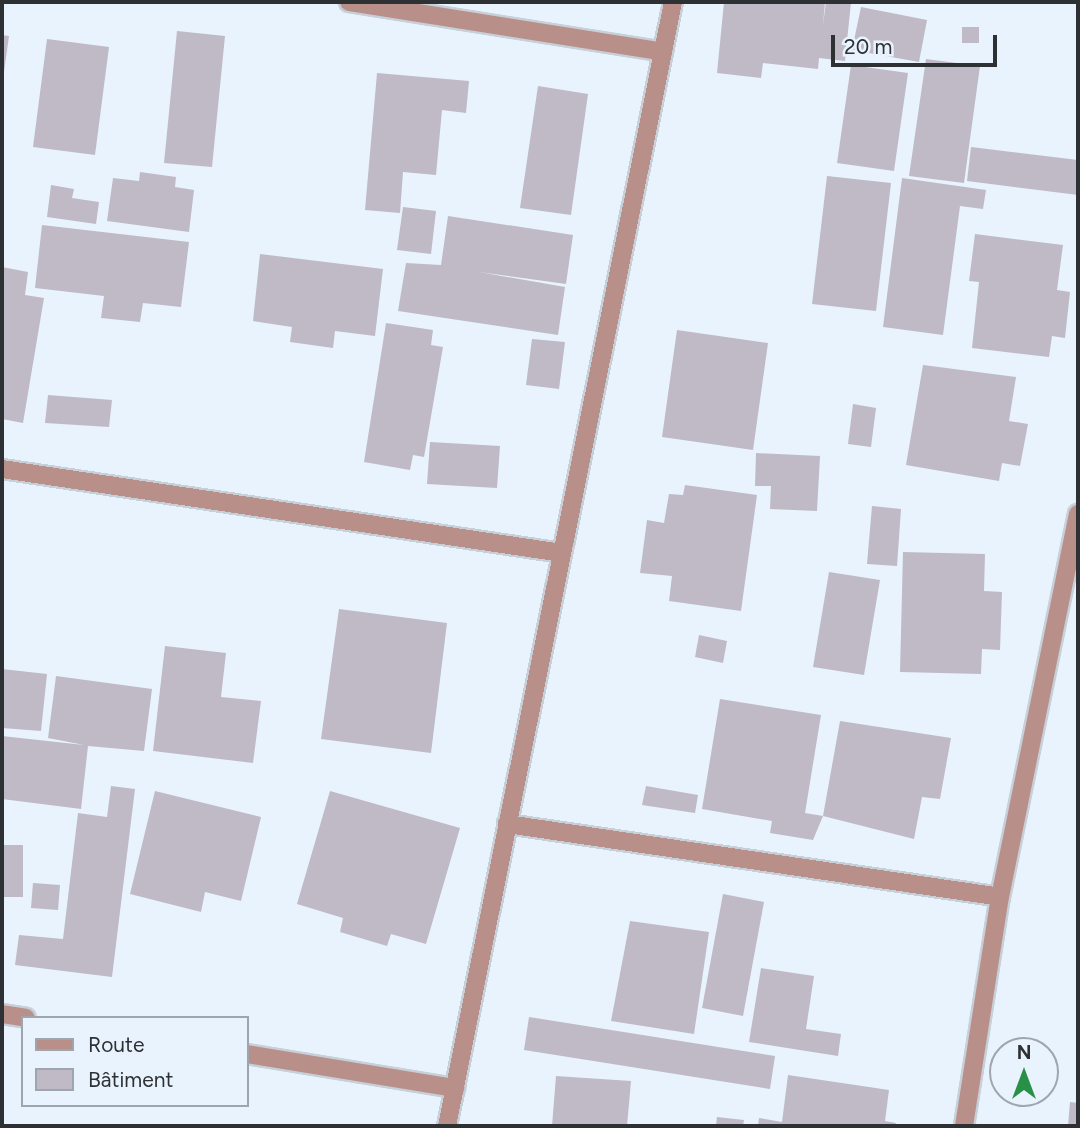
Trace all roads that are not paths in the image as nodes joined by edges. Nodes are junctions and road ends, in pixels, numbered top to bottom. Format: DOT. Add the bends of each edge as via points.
graph roads {
  1 [pos="349,2"];
  2 [pos="673,2"];
  3 [pos="663,52"];
  4 [pos="2,469"];
  5 [pos="1078,514"];
  6 [pos="562,553"];
  7 [pos="508,824"];
  8 [pos="1000,897"];
  9 [pos="2,1014"];
  10 [pos="21,1017"];
  11 [pos="248,1054"];
  12 [pos="455,1088"];
  13 [pos="447,1126"];
  14 [pos="964,1126"];
  1 -- 3 [label="street"];
  2 -- 3 [label="street"];
  3 -- 6 [label="street"];
  4 -- 6 [label="street"];
  5 -- 8 [label="street"];
  6 -- 7 [label="street"];
  7 -- 8 [label="street"];
  7 -- 12 [label="street"];
  8 -- 14 [label="street"];
  9 -- 10 [label="street"];
  11 -- 12 [label="street"];
  12 -- 13 [label="street"];
}
